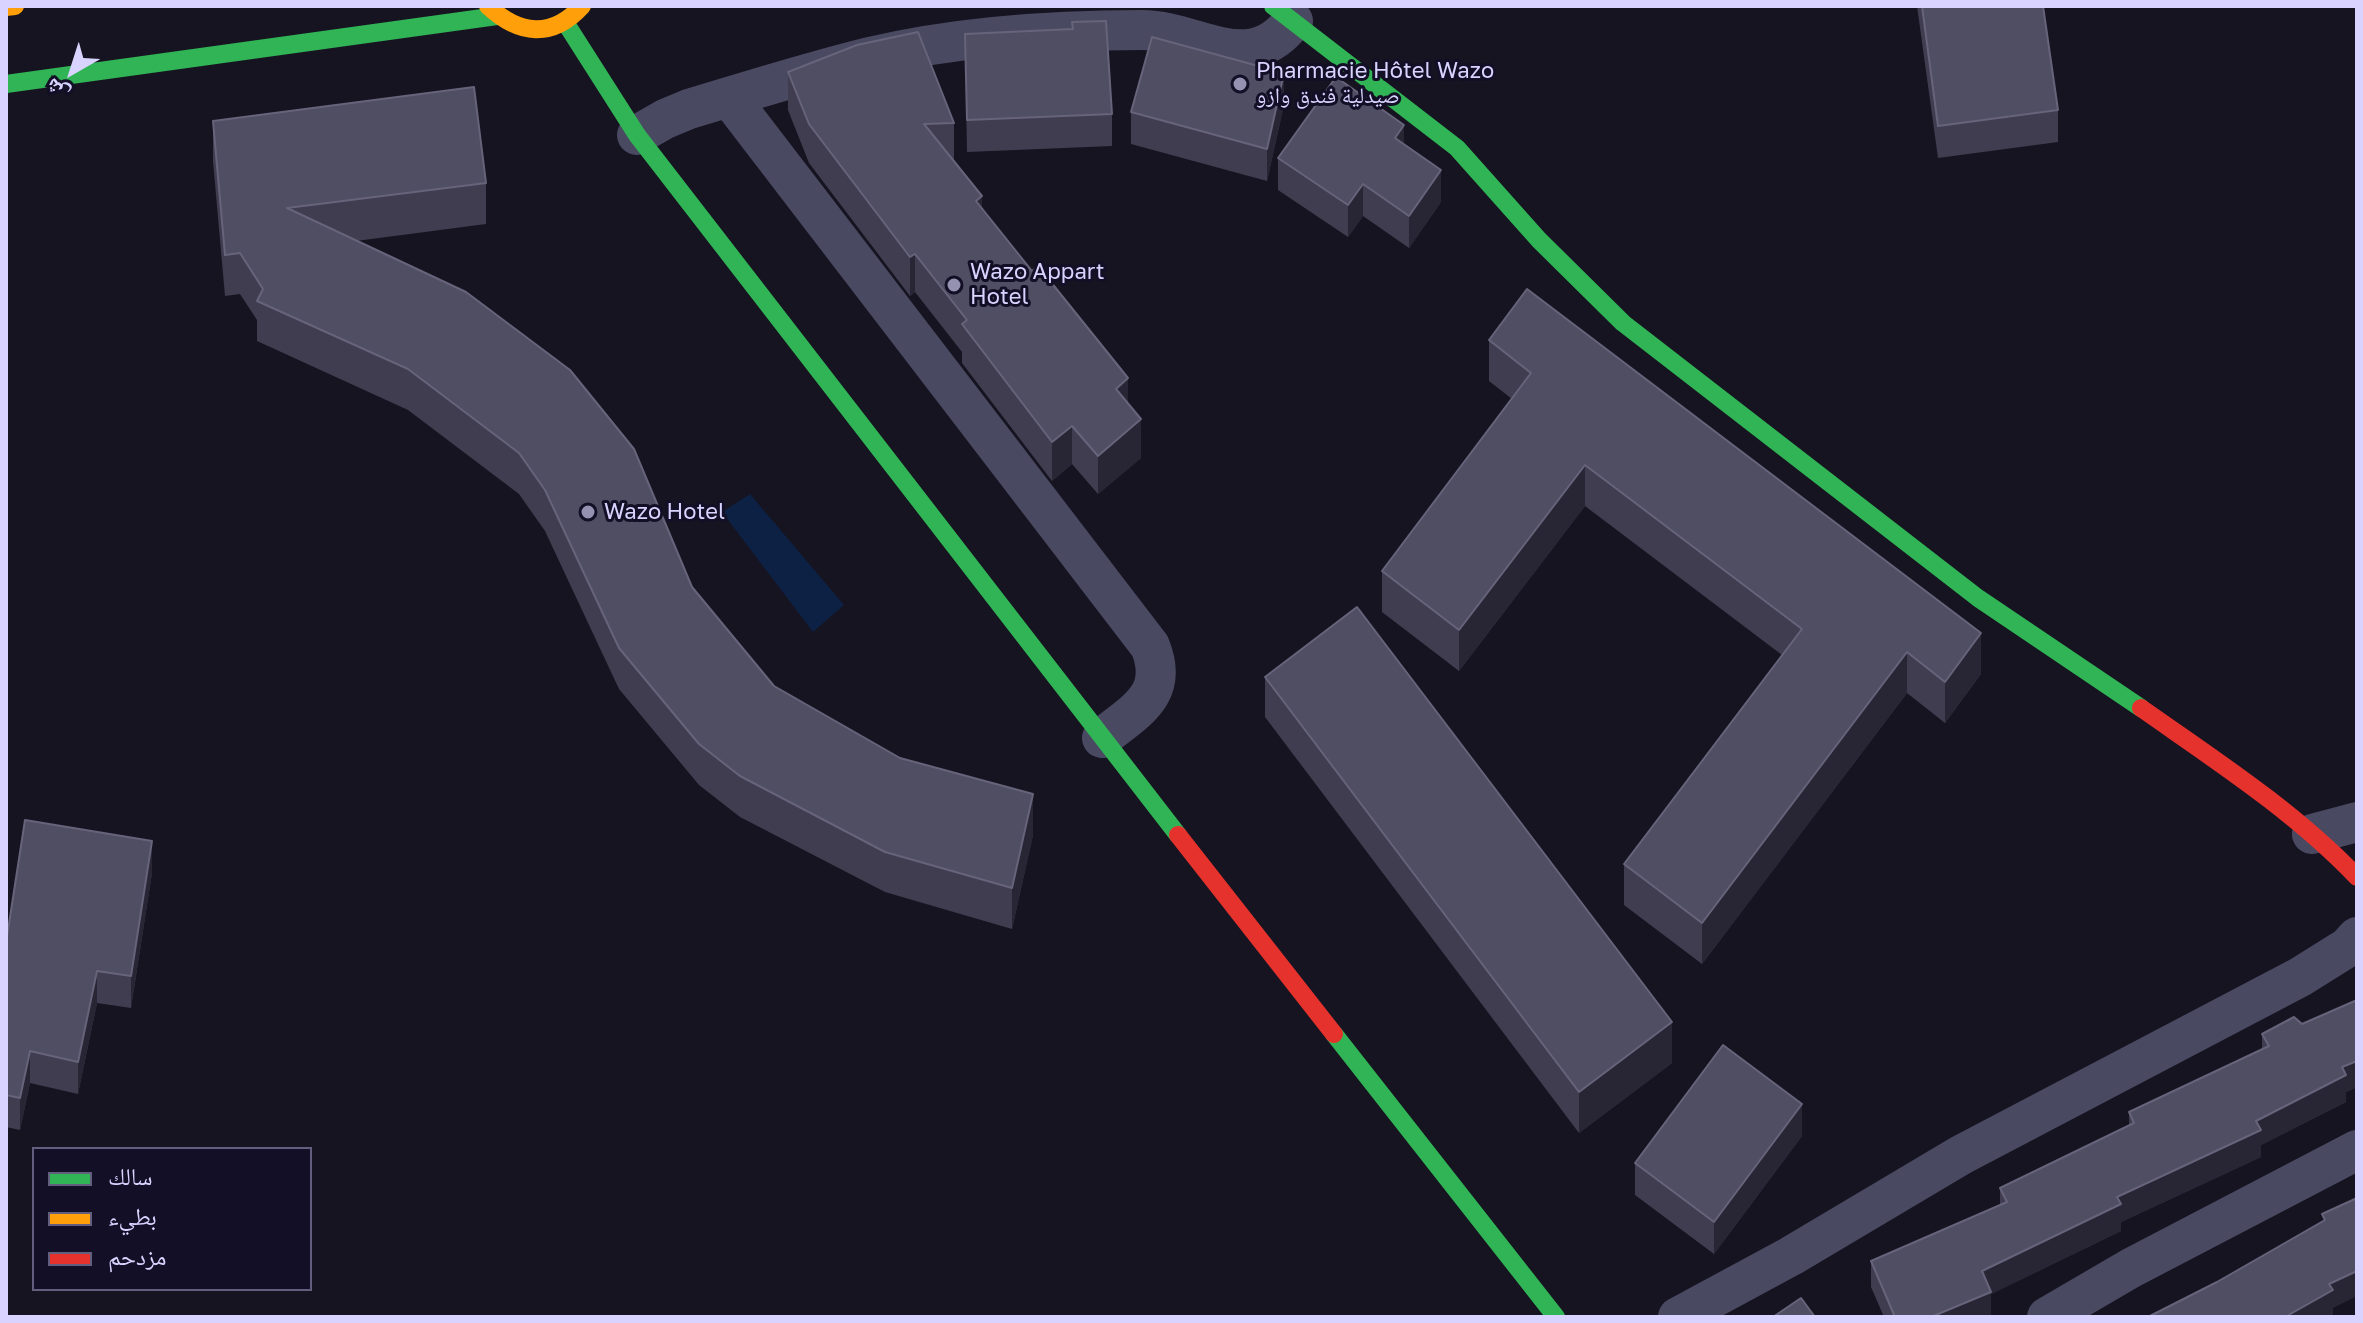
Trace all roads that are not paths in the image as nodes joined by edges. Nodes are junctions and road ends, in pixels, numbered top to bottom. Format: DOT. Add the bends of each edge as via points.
graph roads {
  1 [pos="15,6"];
  2 [pos="582,6"];
  3 [pos="6,7"];
  4 [pos="492,11"];
  5 [pos="1283,13"];
  6 [pos="565,22"];
  7 [pos="6,84"];
  8 [pos="729,97"];
  9 [pos="637,135"];
  10 [pos="1102,738"];
  11 [pos="2357,822"];
  12 [pos="2312,834"];
  13 [pos="2357,877"];
  14 [pos="2357,937"];
  15 [pos="2357,1150"];
  16 [pos="1556,1317"];
  17 [pos="1678,1317"];
  18 [pos="2047,1317"];
  1 -- 3 [label="street"];
  2 -- 6 [label="street"];
  4 -- 6 [label="street" via="512,26 530,30"];
  4 -- 7 [label="street"];
  5 -- 8 [label="street" via="1272,43 1257,49 1155,30 998,36 872,57"];
  5 -- 12 [label="street" via="1457,148 1623,323 1978,598 2237,775"];
  6 -- 9 [label="street"];
  8 -- 9 [label="street" via="665,119"];
  8 -- 10 [label="street" via="1150,646 1156,661 1153,691 1145,704"];
  9 -- 10 [label="street"];
  10 -- 16 [label="street"];
  11 -- 12 [label="street"];
  12 -- 13 [label="street"];
  14 -- 17 [label="street" via="2300,977 1961,1155"];
  15 -- 18 [label="street"];
}
